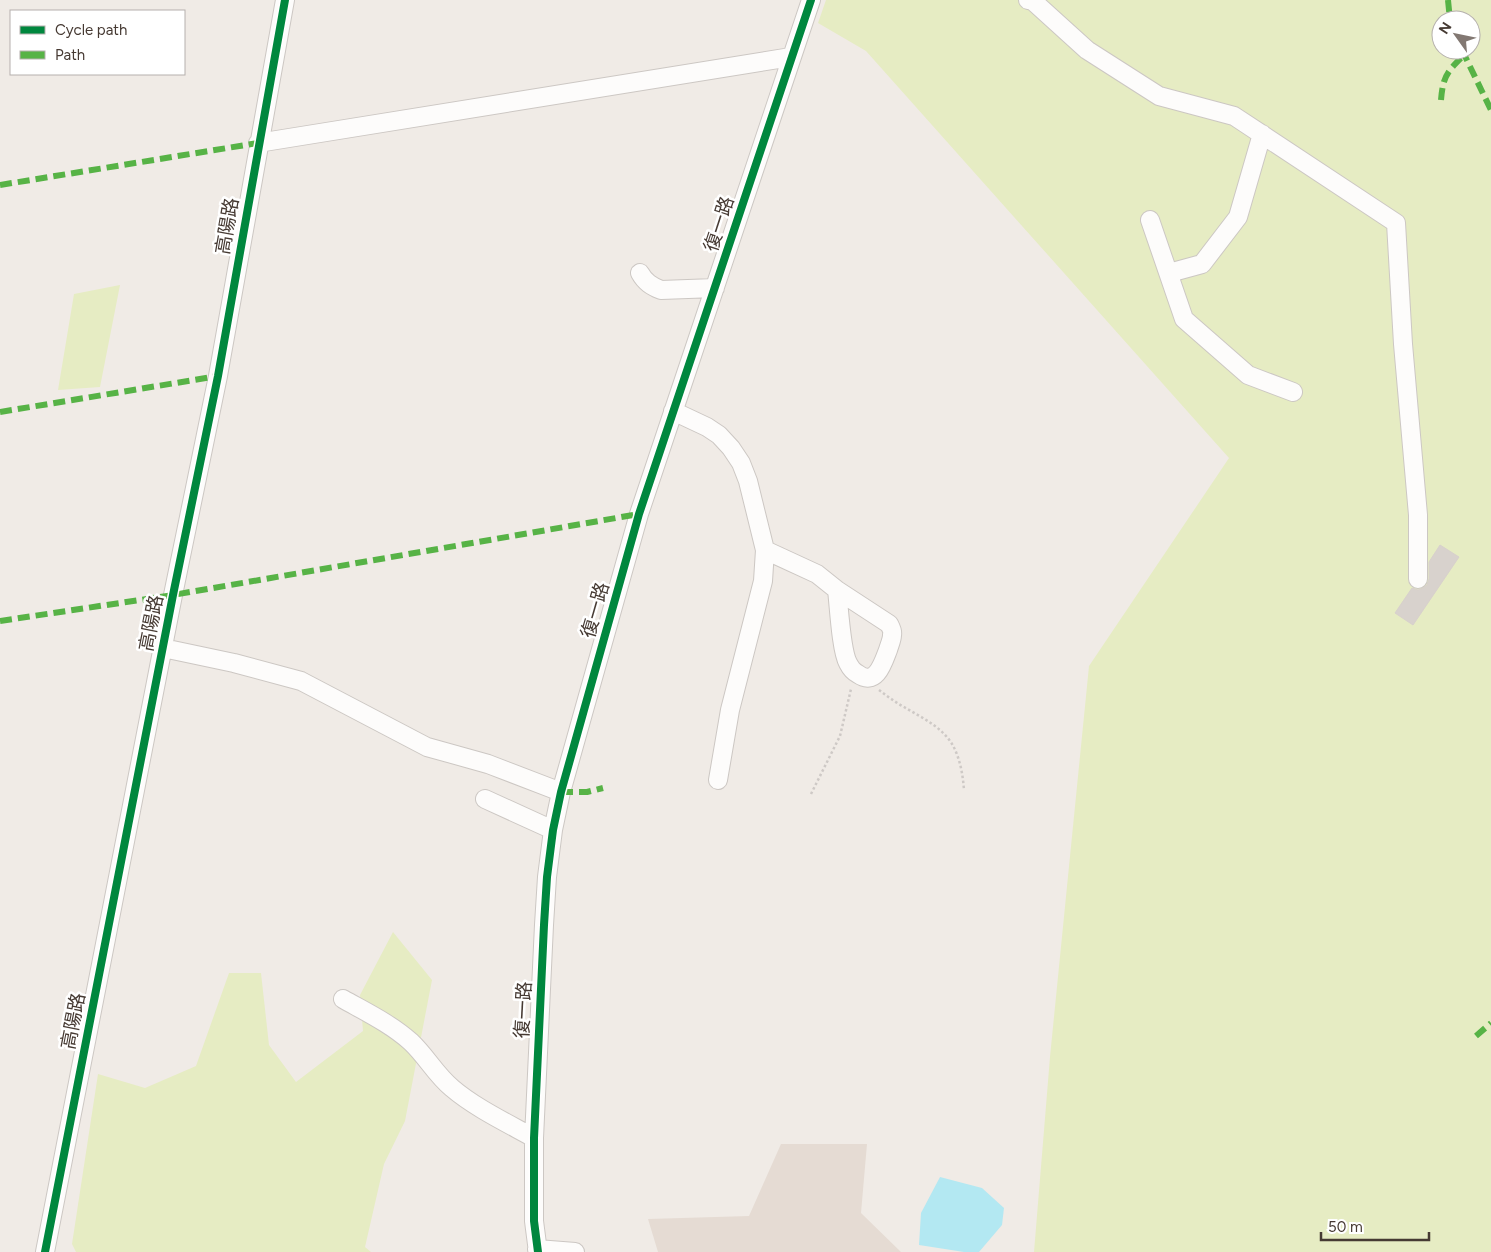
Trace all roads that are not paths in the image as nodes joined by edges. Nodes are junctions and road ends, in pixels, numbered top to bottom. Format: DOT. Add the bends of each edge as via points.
graph roads {
  1 [pos="285,0"];
  2 [pos="811,0"];
  3 [pos="1028,0"];
  4 [pos="791,57"];
  5 [pos="1262,134"];
  6 [pos="258,143"];
  7 [pos="1150,220"];
  8 [pos="640,273"];
  9 [pos="1169,273"];
  10 [pos="715,288"];
  11 [pos="1293,392"];
  12 [pos="674,411"];
  13 [pos="765,550"];
  14 [pos="1418,579"];
  15 [pos="837,590"];
  16 [pos="163,648"];
  17 [pos="718,780"];
  18 [pos="560,792"];
  19 [pos="485,799"];
  20 [pos="553,830"];
  21 [pos="343,999"];
  22 [pos="534,1138"];
  23 [pos="537,1250"];
  24 [pos="45,1252"];
  25 [pos="575,1252"];
  1 -- 6 [label="street, 高陽路"];
  2 -- 4 [label="street, 復一路"];
  3 -- 5 [label="street" via="1087,50 1159,96 1234,116"];
  4 -- 6 [label="street"];
  4 -- 10 [label="street, 復一路"];
  5 -- 9 [label="street" via="1238,217 1202,264"];
  5 -- 14 [label="street" via="1396,222 1418,515"];
  6 -- 16 [label="street, 高陽路" via="218,376"];
  7 -- 9 [label="street"];
  8 -- 10 [label="street" via="645,281 661,290"];
  9 -- 11 [label="street" via="1184,319 1248,375"];
  10 -- 12 [label="street, 復一路"];
  12 -- 13 [label="street" via="719,435 741,463"];
  12 -- 18 [label="street, 復一路" via="639,514"];
  13 -- 15 [label="street" via="817,574"];
  13 -- 17 [label="street" via="763,581 730,710"];
  15 -- 15 [label="street" via="844,652 860,675 870,678 880,669 892,630 889,624"];
  16 -- 18 [label="street" via="301,681 427,747 488,764"];
  16 -- 24 [label="street, 高陽路"];
  18 -- 20 [label="street, 復一路"];
  19 -- 20 [label="street"];
  20 -- 22 [label="street, 復一路" via="544,925"];
  21 -- 22 [label="street" via="412,1043 451,1088 464,1098"];
  22 -- 23 [label="street, 復一路" via="533,1201"];
  23 -- 25 [label="street"];
}
